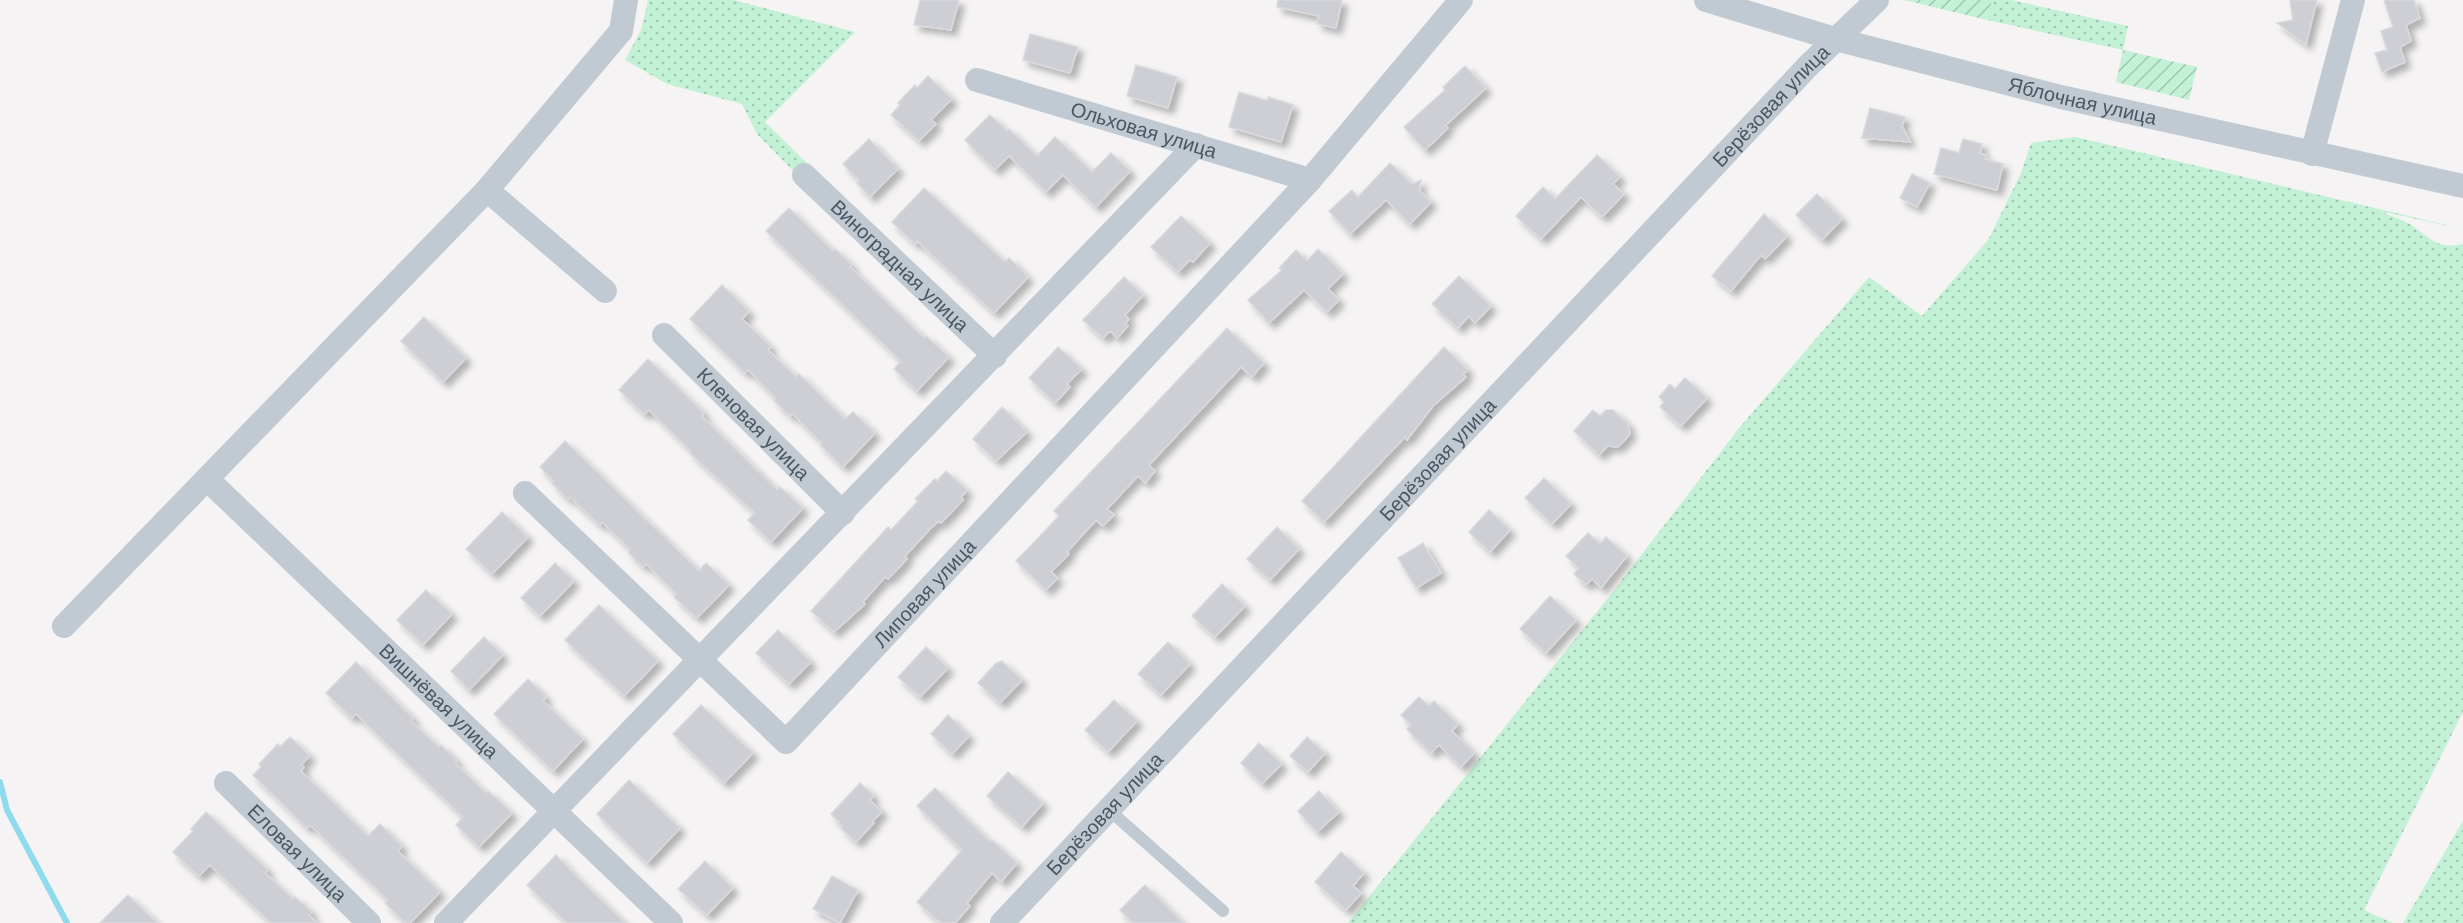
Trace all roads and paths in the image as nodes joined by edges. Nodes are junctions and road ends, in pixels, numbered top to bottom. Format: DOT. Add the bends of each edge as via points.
graph roads {
  1 [pos="626,0"];
  2 [pos="1461,0"];
  3 [pos="1706,0"];
  4 [pos="1876,0"];
  5 [pos="2353,0"];
  6 [pos="1835,39"];
  7 [pos="977,80"];
  8 [pos="1196,146"];
  9 [pos="2312,154"];
  10 [pos="804,175"];
  11 [pos="1310,180"];
  12 [pos="2463,186"];
  13 [pos="487,190"];
  14 [pos="605,291"];
  15 [pos="664,335"];
  16 [pos="995,356"];
  17 [pos="207,479"];
  18 [pos="525,493"];
  19 [pos="843,513"];
  20 [pos="64,626"];
  21 [pos="700,661"];
  22 [pos="226,783"];
  23 [pos="1108,809"];
  24 [pos="553,812"];
  25 [pos="1223,911"];
  26 [pos="369,923"];
  27 [pos="446,923"];
  28 [pos="671,923"];
  29 [pos="1002,923"];
  1 -- 13 [label="street" via="621,31"];
  2 -- 11 [label="street"];
  3 -- 6 [label="street, Яблочная улица"];
  4 -- 6 [label="street, Берёзовая улица"];
  5 -- 9 [label="street"];
  6 -- 9 [label="street, Яблочная улица" via="2061,97"];
  6 -- 23 [label="street, Берёзовая улица"];
  7 -- 8 [label="street, Ольховая улица"];
  8 -- 11 [label="street, Ольховая улица"];
  8 -- 16 [label="street"];
  9 -- 12 [label="street, Яблочная улица"];
  10 -- 16 [label="street, Виноградная улица"];
  11 -- 21 [label="street, Липовая улица" via="786,742"];
  13 -- 14 [label="street"];
  13 -- 17 [label="street"];
  15 -- 19 [label="street, Кленовая улица"];
  16 -- 19 [label="street"];
  17 -- 20 [label="street"];
  17 -- 24 [label="street, Вишнёвая улица"];
  18 -- 21 [label="street, Липовая улица"];
  19 -- 21 [label="street"];
  21 -- 24 [label="street"];
  22 -- 26 [label="street, Еловая улица"];
  23 -- 25 [label="lane"];
  23 -- 29 [label="street, Берёзовая улица"];
  24 -- 27 [label="street"];
  24 -- 28 [label="street, Вишнёвая улица"];
}
